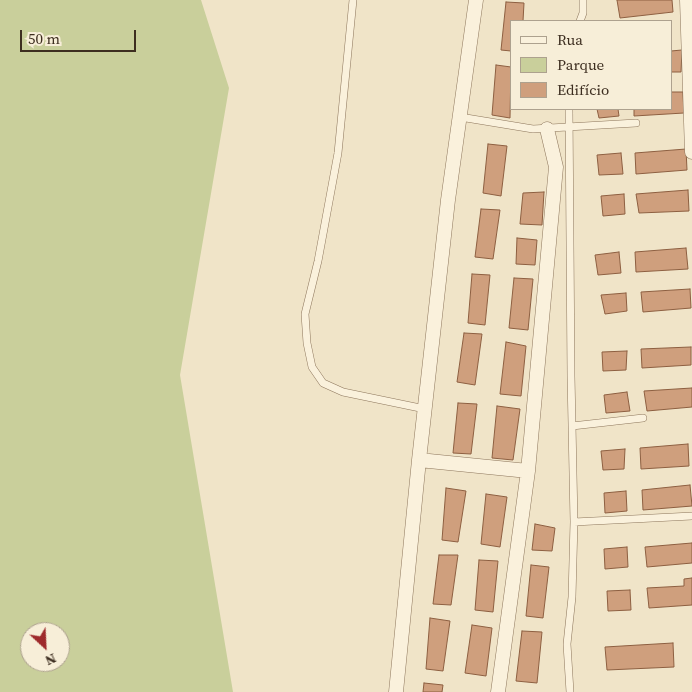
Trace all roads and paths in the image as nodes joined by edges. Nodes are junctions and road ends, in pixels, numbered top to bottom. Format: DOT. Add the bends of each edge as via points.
graph roads {
  1 [pos="353,0"];
  2 [pos="476,0"];
  3 [pos="583,0"];
  4 [pos="687,0"];
  5 [pos="580,20"];
  6 [pos="692,107"];
  7 [pos="569,110"];
  8 [pos="460,117"];
  9 [pos="636,123"];
  10 [pos="569,127"];
  11 [pos="547,128"];
  12 [pos="692,152"];
  13 [pos="425,409"];
  14 [pos="643,418"];
  15 [pos="572,426"];
  16 [pos="419,460"];
  17 [pos="528,470"];
  18 [pos="692,516"];
  19 [pos="574,522"];
  20 [pos="396,692"];
  21 [pos="498,692"];
  22 [pos="570,692"];
  1 -- 13 [label="lane" via="338,153 305,314 306,343 312,367 323,383 343,392"];
  2 -- 8 [label="street"];
  3 -- 5 [label="lane"];
  4 -- 6 [label="street"];
  6 -- 12 [label="street"];
  7 -- 10 [label="lane"];
  8 -- 11 [label="lane" via="533,129"];
  8 -- 13 [label="street"];
  9 -- 10 [label="lane"];
  10 -- 11 [label="lane"];
  10 -- 15 [label="lane"];
  11 -- 17 [label="street" via="556,167"];
  13 -- 16 [label="street"];
  14 -- 15 [label="lane"];
  15 -- 19 [label="lane"];
  16 -- 17 [label="street"];
  16 -- 20 [label="street"];
  17 -- 21 [label="street"];
  18 -- 19 [label="lane"];
  19 -- 22 [label="lane" via="567,644"];
}
